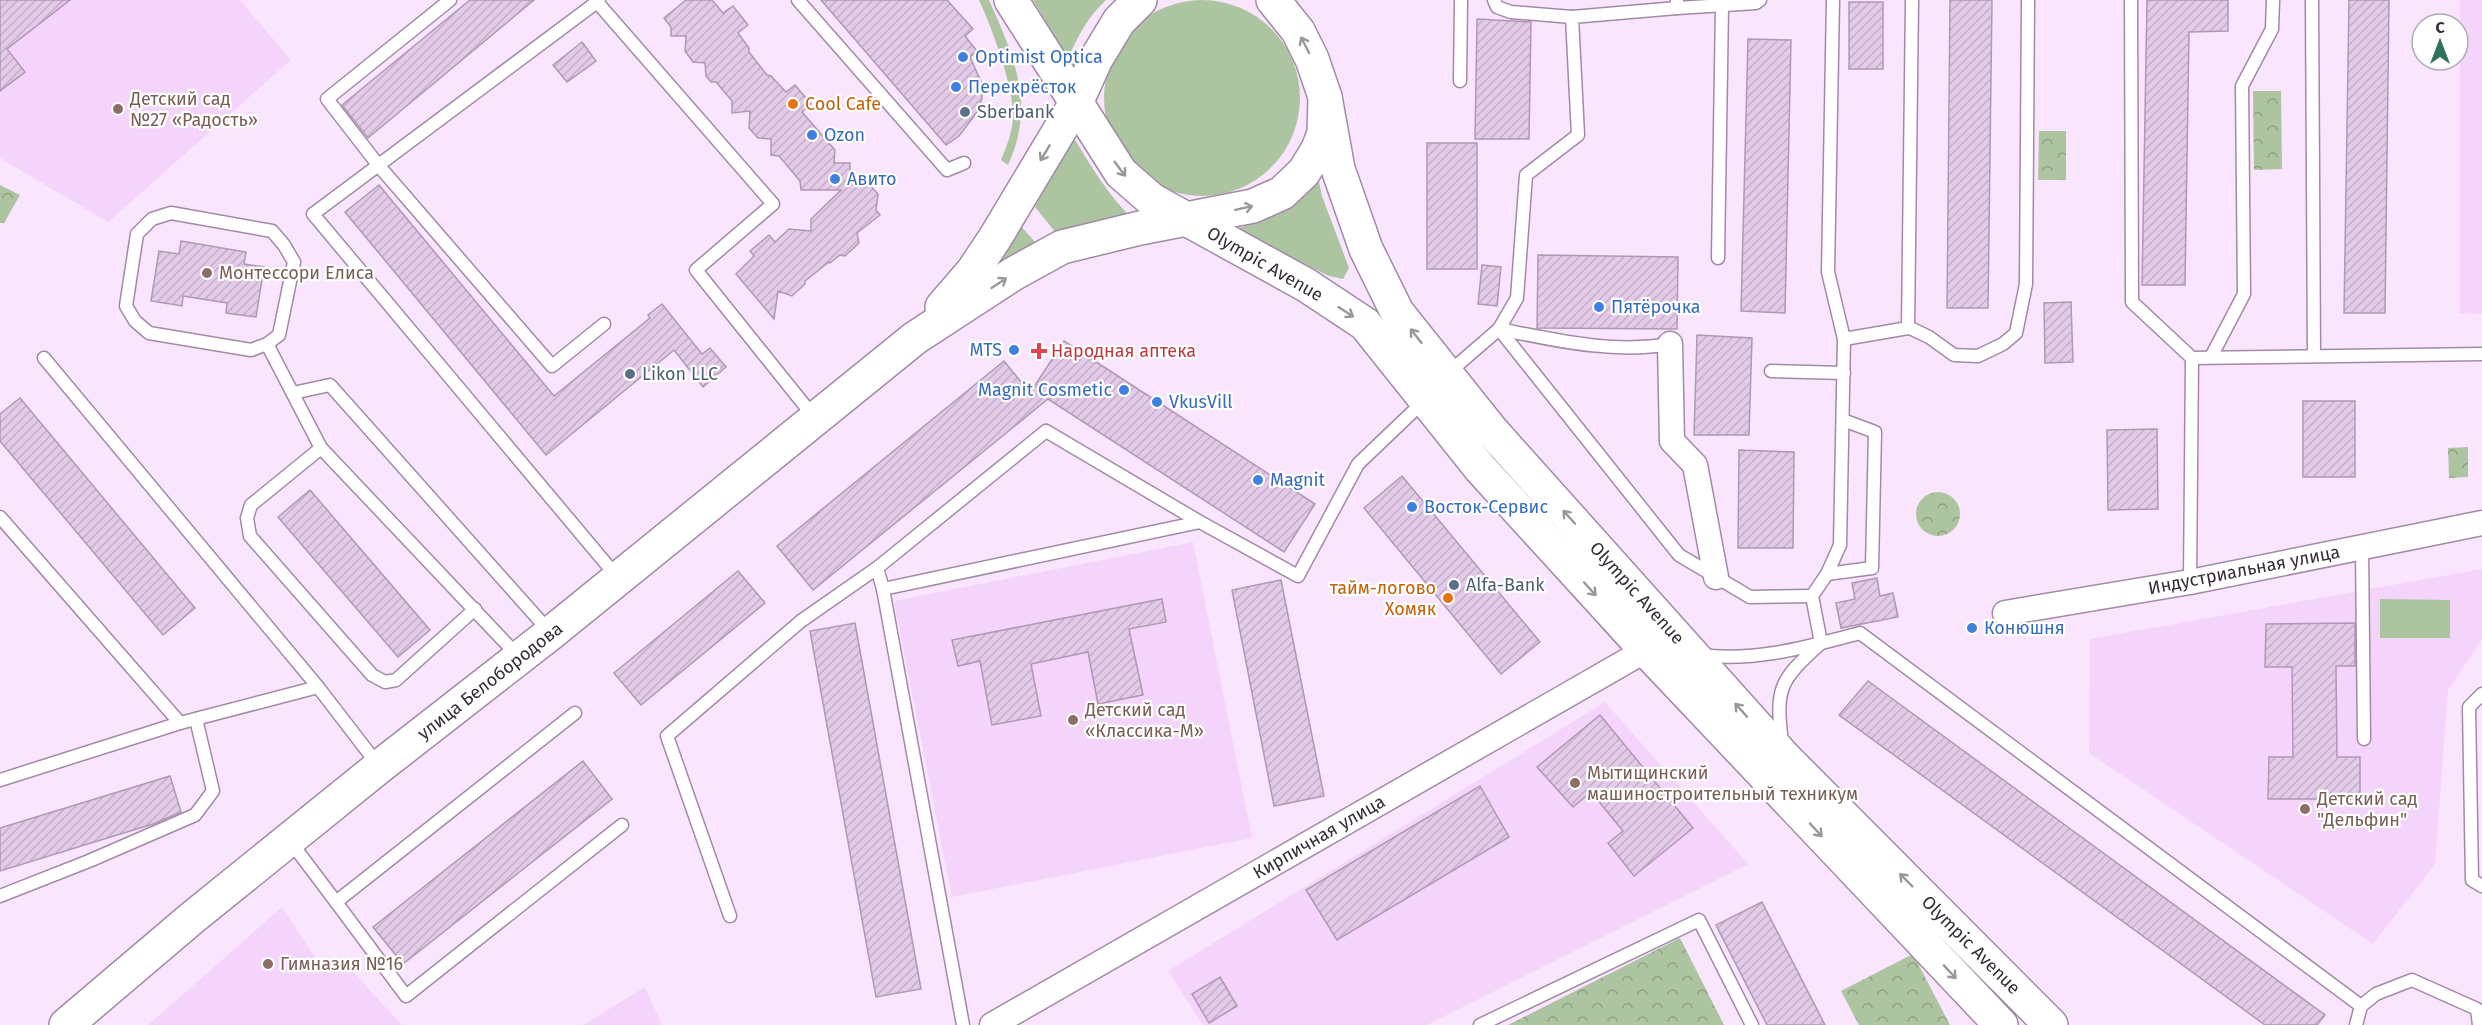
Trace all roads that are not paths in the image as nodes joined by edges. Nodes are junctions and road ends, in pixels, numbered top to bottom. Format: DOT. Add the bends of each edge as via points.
graph roads {
  1 [pos="450,0"];
  2 [pos="798,0"];
  3 [pos="1140,0"];
  4 [pos="1273,0"];
  5 [pos="1461,0"];
  6 [pos="1494,0"];
  7 [pos="1760,0"];
  8 [pos="1833,0"];
  9 [pos="1912,0"];
  10 [pos="2028,0"];
  11 [pos="2131,0"];
  12 [pos="2272,0"];
  13 [pos="2312,0"];
  14 [pos="598,1"];
  15 [pos="1677,4"];
  16 [pos="1016,5"];
  17 [pos="1722,6"];
  18 [pos="1572,17"];
  19 [pos="1460,81"];
  20 [pos="1325,97"];
  21 [pos="1076,103"];
  22 [pos="964,163"];
  23 [pos="379,166"];
  24 [pos="1186,219"];
  25 [pos="1718,258"];
  26 [pos="604,324"];
  27 [pos="1908,327"];
  28 [pos="1499,329"];
  29 [pos="915,338"];
  30 [pos="1844,339"];
  31 [pos="267,344"];
  32 [pos="1670,344"];
  33 [pos="2482,354"];
  34 [pos="2314,356"];
  35 [pos="2211,357"];
  36 [pos="44,358"];
  37 [pos="2192,358"];
  38 [pos="1771,371"];
  39 [pos="1844,373"];
  40 [pos="1446,375"];
  41 [pos="293,393"];
  42 [pos="1425,399"];
  43 [pos="814,417"];
  44 [pos="1843,420"];
  45 [pos="321,448"];
  46 [pos="0,517"];
  47 [pos="1200,522"];
  48 [pos="2482,524"];
  49 [pos="2362,548"];
  50 [pos="877,568"];
  51 [pos="1827,574"];
  52 [pos="1716,577"];
  53 [pos="618,579"];
  54 [pos="2190,582"];
  55 [pos="883,590"];
  56 [pos="1812,596"];
  57 [pos="475,609"];
  58 [pos="2005,613"];
  59 [pos="551,633"];
  60 [pos="1821,643"];
  61 [pos="1646,650"];
  62 [pos="1690,653"];
  63 [pos="520,658"];
  64 [pos="318,687"];
  65 [pos="2482,694"];
  66 [pos="575,713"];
  67 [pos="196,719"];
  68 [pos="180,723"];
  69 [pos="2364,740"];
  70 [pos="1784,758"];
  71 [pos="379,767"];
  72 [pos="0,780"];
  73 [pos="622,825"];
  74 [pos="289,840"];
  75 [pos="2482,886"];
  76 [pos="0,896"];
  77 [pos="336,902"];
  78 [pos="730,916"];
  79 [pos="2361,1006"];
  80 [pos="1996,1022"];
  81 [pos="66,1025"];
  82 [pos="963,1025"];
  83 [pos="992,1025"];
  84 [pos="1480,1025"];
  85 [pos="1752,1025"];
  86 [pos="2051,1025"];
  87 [pos="2356,1025"];
  88 [pos="2479,1025"];
  1 -- 23 [label="lane" via="327,99"];
  2 -- 22 [label="lane" via="946,170"];
  3 -- 21 [label="main road" via="1119,21"];
  20 -- 4 [label="main road, Olympic Avenue, one-way" via="1298,31"];
  5 -- 19 [label="lane"];
  6 -- 18 [label="lane" via="1497,7 1511,12"];
  7 -- 17 [label="lane"];
  8 -- 30 [label="lane" via="1828,272"];
  9 -- 27 [label="lane"];
  10 -- 27 [label="lane" via="2026,284 2016,333 1978,356 1954,356"];
  11 -- 37 [label="lane" via="2132,302"];
  12 -- 35 [label="lane" via="2272,29 2242,86 2244,294"];
  13 -- 34 [label="lane"];
  14 -- 23 [label="lane"];
  14 -- 43 [label="lane" via="773,204 696,270"];
  15 -- 17 [label="lane"];
  15 -- 18 [label="lane"];
  16 -- 21 [label="main road, Olympic Avenue"];
  17 -- 25 [label="lane"];
  18 -- 28 [label="lane" via="1578,135 1526,175 1517,298"];
  24 -- 20 [label="main road, Olympic Avenue, one-way" via="1252,206 1282,193 1304,172 1318,149 1324,133"];
  40 -- 20 [label="main road, Olympic Avenue, one-way" via="1397,312 1366,249 1338,169"];
  21 -- 24 [label="main road, Olympic Avenue, one-way" via="1121,173 1152,200"];
  21 -- 29 [label="main road, one-way" via="973,272"];
  23 -- 26 [label="lane" via="552,366"];
  23 -- 53 [label="lane" via="314,214"];
  29 -- 24 [label="main road, one-way" via="1062,247"];
  24 -- 42 [label="main road, Olympic Avenue, one-way" via="1306,285 1365,324"];
  27 -- 30 [label="lane"];
  28 -- 32 [label="lane" via="1576,344"];
  28 -- 40 [label="lane"];
  28 -- 52 [label="lane" via="1679,555"];
  29 -- 43 [label="main road, улица Белобородова"];
  30 -- 39 [label="lane"];
  31 -- 31 [label="lane" via="279,335 294,262 272,231 171,213 152,219 137,234 126,306 149,333 251,350"];
  31 -- 41 [label="lane"];
  32 -- 52 [label="street" via="1672,441 1695,465"];
  33 -- 34 [label="lane"];
  34 -- 35 [label="lane"];
  35 -- 37 [label="lane"];
  36 -- 64 [label="lane"];
  37 -- 54 [label="lane"];
  38 -- 39 [label="lane"];
  39 -- 44 [label="lane"];
  62 -- 40 [label="main road, Olympic Avenue, one-way"];
  41 -- 45 [label="lane"];
  41 -- 59 [label="lane" via="330,385"];
  42 -- 47 [label="lane" via="1358,464 1298,576"];
  42 -- 61 [label="main road, Olympic Avenue, one-way" via="1480,468"];
  43 -- 53 [label="main road, улица Белобородова"];
  44 -- 51 [label="lane" via="1840,545"];
  44 -- 51 [label="lane" via="1875,432 1872,568"];
  45 -- 57 [label="lane"];
  45 -- 57 [label="lane" via="251,505 247,518 250,536 372,675 385,682 396,680"];
  46 -- 68 [label="lane"];
  47 -- 50 [label="lane" via="1046,431"];
  47 -- 55 [label="lane"];
  48 -- 49 [label="street, Индустриальная улица"];
  49 -- 54 [label="street, Индустриальная улица"];
  49 -- 69 [label="lane"];
  50 -- 55 [label="lane"];
  50 -- 78 [label="lane" via="801,621 667,736"];
  51 -- 56 [label="lane"];
  52 -- 56 [label="lane" via="1750,597"];
  53 -- 59 [label="main road, улица Белобородова"];
  54 -- 58 [label="street, Индустриальная улица"];
  55 -- 82 [label="lane"];
  56 -- 60 [label="lane"];
  57 -- 63 [label="lane"];
  59 -- 63 [label="main road, улица Белобородова"];
  60 -- 62 [label="lane" via="1764,656 1736,658"];
  60 -- 70 [label="lane" via="1791,670 1781,692 1778,708"];
  60 -- 79 [label="lane" via="1860,633"];
  61 -- 80 [label="main road, Olympic Avenue, one-way"];
  61 -- 83 [label="street, Кирпичная улица"];
  70 -- 62 [label="main road, Olympic Avenue, one-way"];
  63 -- 71 [label="main road, улица Белобородова"];
  64 -- 67 [label="lane"];
  64 -- 71 [label="lane"];
  65 -- 75 [label="lane" via="2469,707 2472,880"];
  66 -- 77 [label="lane"];
  67 -- 68 [label="lane"];
  67 -- 76 [label="lane" via="213,791 195,815"];
  68 -- 72 [label="lane"];
  86 -- 70 [label="main road, Olympic Avenue, one-way"];
  71 -- 74 [label="main road, улица Белобородова"];
  73 -- 77 [label="lane" via="406,996"];
  74 -- 77 [label="lane"];
  74 -- 81 [label="main road, улица Белобородова"];
  79 -- 87 [label="lane"];
  79 -- 88 [label="lane" via="2376,994 2412,980 2477,1009"];
  84 -- 85 [label="lane" via="1699,920"];
}
